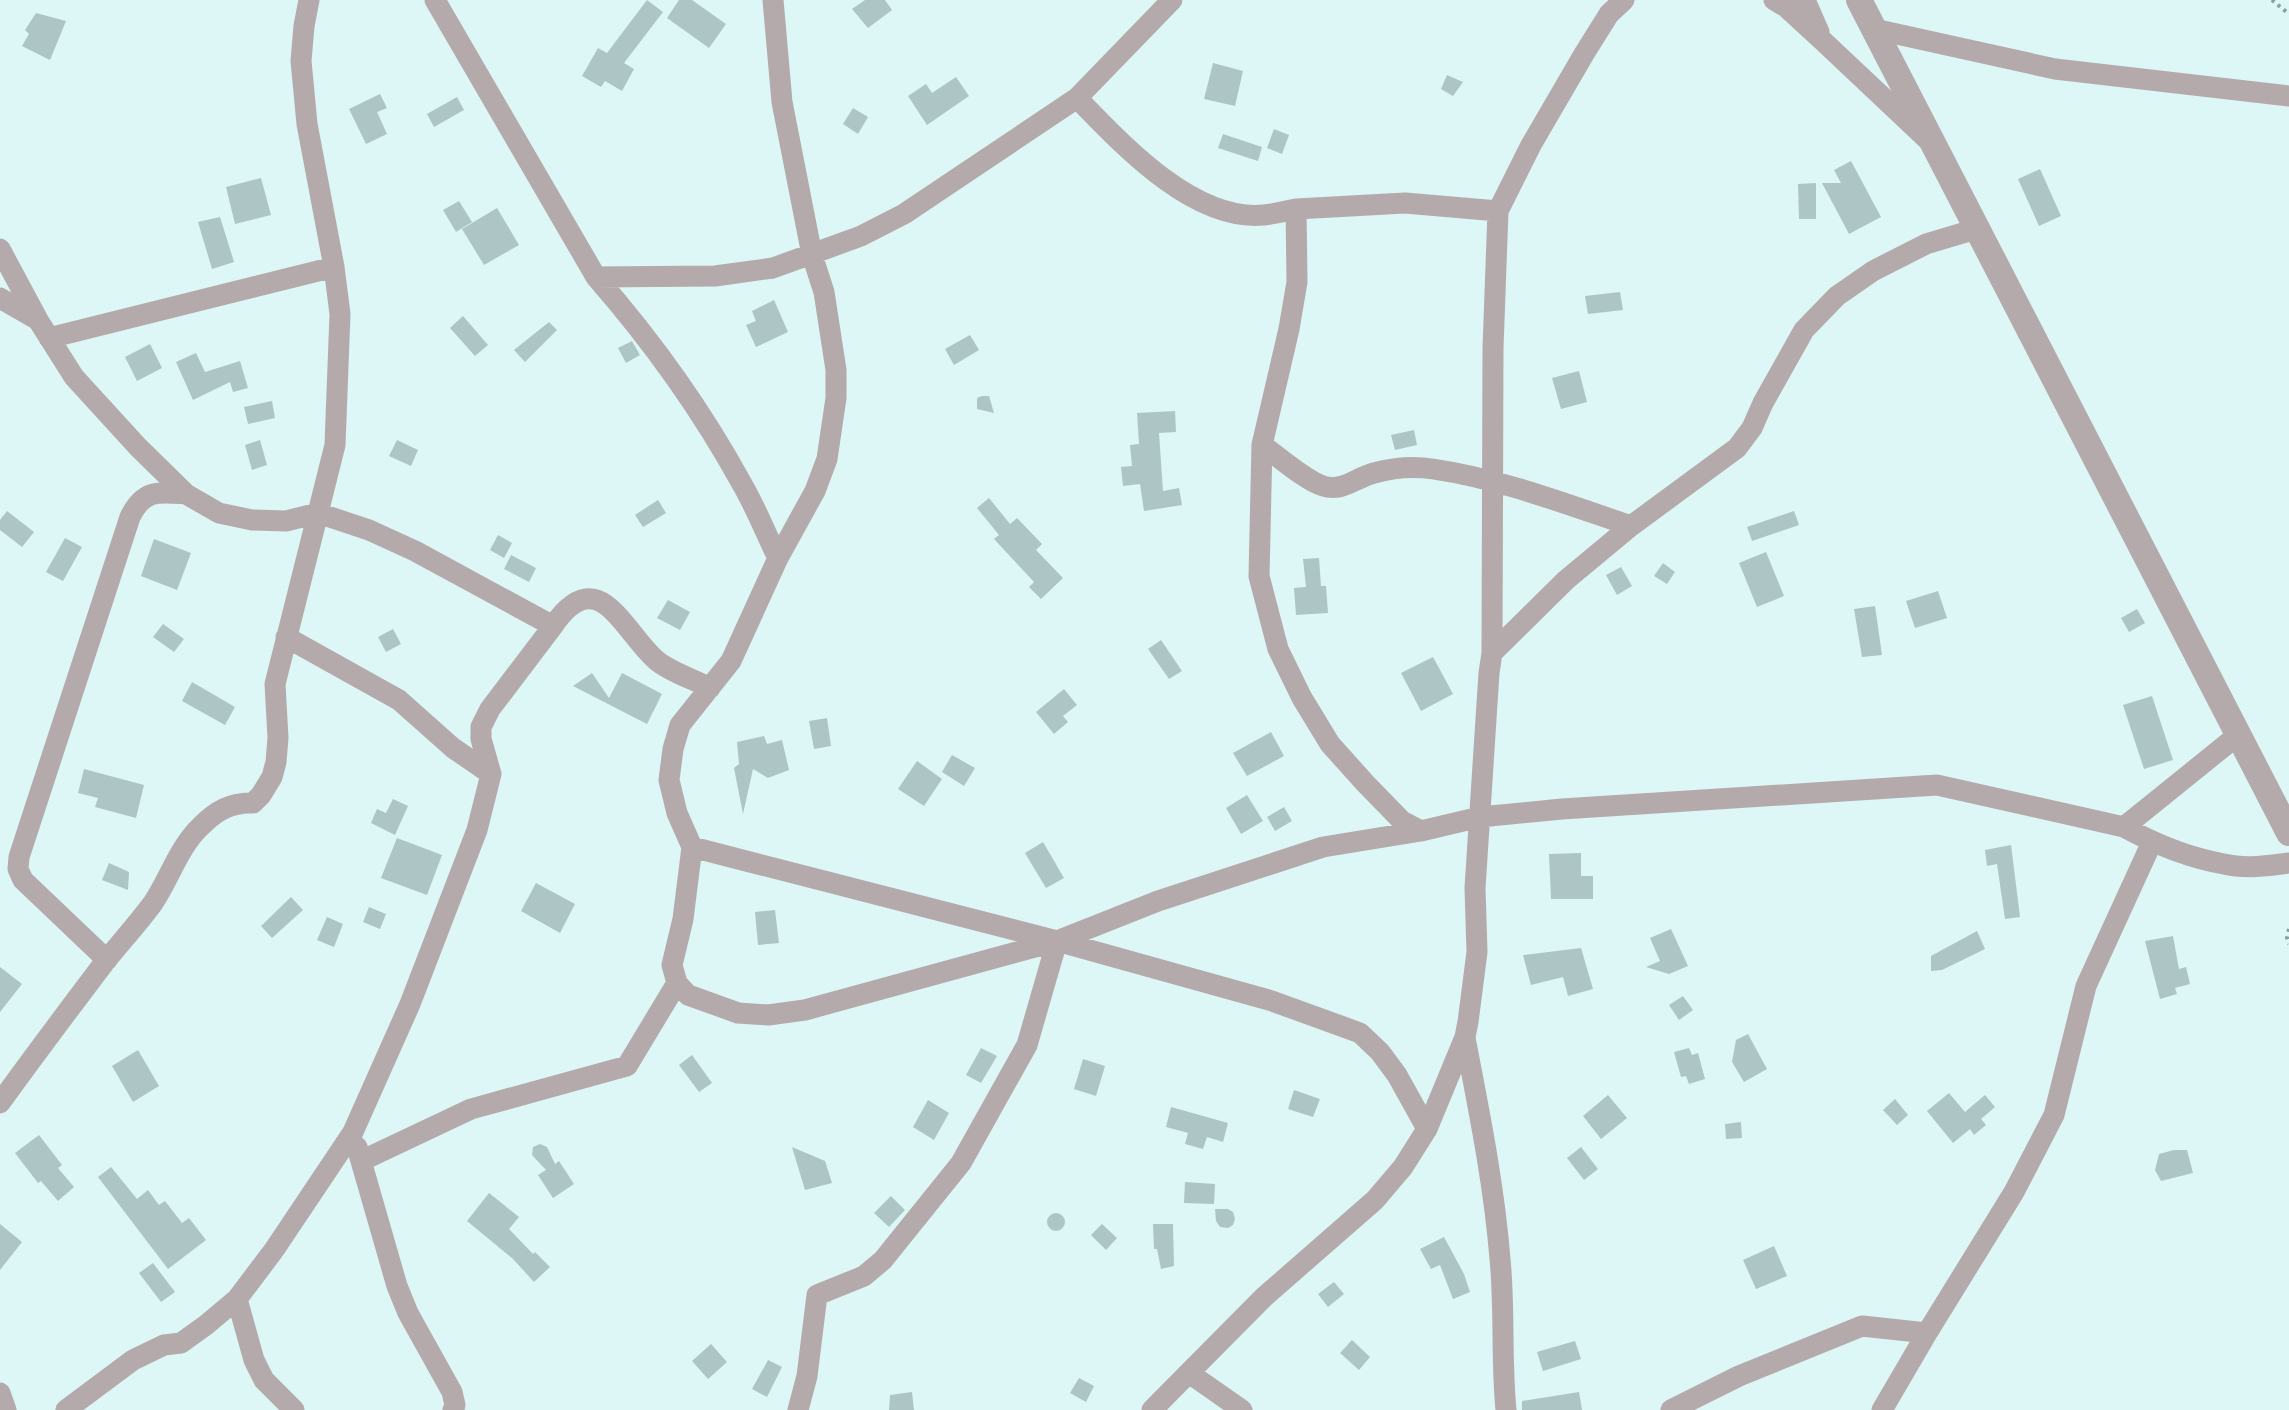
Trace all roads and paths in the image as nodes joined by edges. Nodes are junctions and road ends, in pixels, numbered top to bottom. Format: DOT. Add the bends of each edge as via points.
graph roads {
  1 [pos="309,0"];
  2 [pos="435,0"];
  3 [pos="773,0"];
  4 [pos="1172,0"];
  5 [pos="1624,0"];
  6 [pos="1774,0"];
  7 [pos="1805,0"];
  8 [pos="1859,0"];
  9 [pos="2272,0"];
  10 [pos="2289,14"];
  11 [pos="1874,29"];
  12 [pos="1824,40"];
  13 [pos="2289,96"];
  14 [pos="1077,98"];
  15 [pos="1934,146"];
  16 [pos="1296,209"];
  17 [pos="1498,211"];
  18 [pos="1976,229"];
  19 [pos="0,249"];
  20 [pos="812,255"];
  21 [pos="334,267"];
  22 [pos="596,277"];
  23 [pos="0,298"];
  24 [pos="38,320"];
  25 [pos="49,338"];
  26 [pos="1262,446"];
  27 [pos="1493,479"];
  28 [pos="186,494"];
  29 [pos="318,513"];
  30 [pos="1631,526"];
  31 [pos="778,558"];
  32 [pos="553,626"];
  33 [pos="286,637"];
  34 [pos="1492,653"];
  35 [pos="710,688"];
  36 [pos="2238,735"];
  37 [pos="492,774"];
  38 [pos="1479,817"];
  39 [pos="2124,827"];
  40 [pos="1421,831"];
  41 [pos="2289,833"];
  42 [pos="2152,842"];
  43 [pos="692,846"];
  44 [pos="2289,863"];
  45 [pos="2289,929"];
  46 [pos="1057,940"];
  47 [pos="2289,944"];
  48 [pos="107,960"];
  49 [pos="677,983"];
  50 [pos="1465,1037"];
  51 [pos="0,1103"];
  52 [pos="1427,1130"];
  53 [pos="353,1132"];
  54 [pos="361,1161"];
  55 [pos="237,1299"];
  56 [pos="1927,1333"];
  57 [pos="1189,1373"];
  58 [pos="0,1393"];
  59 [pos="6,1410"];
  60 [pos="66,1410"];
  61 [pos="294,1410"];
  62 [pos="453,1410"];
  63 [pos="798,1410"];
  64 [pos="1152,1410"];
  65 [pos="1242,1410"];
  66 [pos="1506,1410"];
  67 [pos="1671,1410"];
  68 [pos="1882,1410"];
  1 -- 21 [label="street" via="302,71 307,124"];
  2 -- 22 [label="street"];
  3 -- 20 [label="street" via="782,102"];
  4 -- 14 [label="street"];
  5 -- 17 [label="street" via="1609,14 1584,54"];
  6 -- 12 [label="street"];
  7 -- 12 [label="street"];
  8 -- 11 [label="street"];
  9 -- 10 [label="path"];
  11 -- 13 [label="street" via="2055,69"];
  11 -- 15 [label="street"];
  12 -- 15 [label="street"];
  14 -- 16 [label="street" via="1145,166 1216,208 1263,216"];
  14 -- 20 [label="street" via="904,214"];
  15 -- 18 [label="street"];
  16 -- 17 [label="street" via="1405,203"];
  16 -- 26 [label="street" via="1297,282"];
  17 -- 27 [label="street"];
  18 -- 30 [label="street" via="1926,244 1873,271 1837,296 1804,330 1752,428 1737,448"];
  18 -- 36 [label="street"];
  19 -- 24 [label="street"];
  20 -- 22 [label="street" via="773,268 715,276"];
  20 -- 31 [label="street" via="824,292 836,370 836,398 827,459 815,491"];
  21 -- 25 [label="street"];
  21 -- 29 [label="street" via="340,314 335,445"];
  22 -- 31 [label="street" via="703,420 743,484"];
  23 -- 24 [label="street"];
  24 -- 25 [label="street"];
  25 -- 28 [label="street" via="74,377"];
  26 -- 27 [label="street" via="1325,487 1340,488 1372,473 1401,468 1430,468"];
  26 -- 40 [label="street" via="1259,576 1278,649 1330,744 1402,820"];
  27 -- 30 [label="street"];
  27 -- 34 [label="street"];
  28 -- 29 [label="street" via="219,513 252,520 286,521"];
  28 -- 48 [label="street" via="160,492 143,498 130,517 19,857 18,869 23,880"];
  29 -- 32 [label="street" via="415,551"];
  29 -- 33 [label="street"];
  30 -- 34 [label="street" via="1566,580"];
  31 -- 35 [label="street" via="730,660"];
  32 -- 35 [label="street" via="574,602 590,599 604,603 617,612 658,662"];
  32 -- 37 [label="street" via="490,709 481,727"];
  33 -- 37 [label="street" via="399,700 453,748"];
  33 -- 48 [label="street" via="275,684 278,738 272,777 253,803 237,802 215,813 199,828 180,850 152,904"];
  34 -- 38 [label="street"];
  35 -- 43 [label="street" via="680,725 669,780 677,813"];
  36 -- 39 [label="street"];
  36 -- 41 [label="street"];
  37 -- 53 [label="street" via="477,830 436,939"];
  38 -- 39 [label="street" via="1937,785"];
  38 -- 40 [label="street"];
  38 -- 50 [label="street" via="1477,952"];
  39 -- 42 [label="street"];
  40 -- 46 [label="street" via="1323,847 1158,901"];
  42 -- 44 [label="street" via="2225,865 2262,867"];
  42 -- 56 [label="street" via="2086,986 2054,1115 2014,1192"];
  43 -- 46 [label="street"];
  43 -- 49 [label="street" via="683,919 672,964"];
  45 -- 47 [label="path"];
  46 -- 49 [label="street" via="805,1010 768,1015 738,1013 718,1006 687,995"];
  46 -- 52 [label="street" via="1272,1001 1360,1033 1386,1060"];
  46 -- 63 [label="street" via="1027,1045 961,1163 883,1260 864,1276 817,1295 807,1376"];
  48 -- 51 [label="street"];
  49 -- 54 [label="street" via="627,1066 471,1110"];
  50 -- 52 [label="street"];
  50 -- 66 [label="street" via="1494,1195"];
  52 -- 57 [label="street" via="1375,1200 1264,1298"];
  53 -- 54 [label="street"];
  53 -- 55 [label="street"];
  54 -- 62 [label="street" via="397,1286 452,1392"];
  55 -- 60 [label="street" via="181,1342 164,1345 133,1360"];
  55 -- 61 [label="street" via="259,1370"];
  56 -- 67 [label="street" via="1862,1326 1739,1376"];
  56 -- 68 [label="street"];
  57 -- 64 [label="street"];
  57 -- 65 [label="street"];
  58 -- 59 [label="street"];
}
